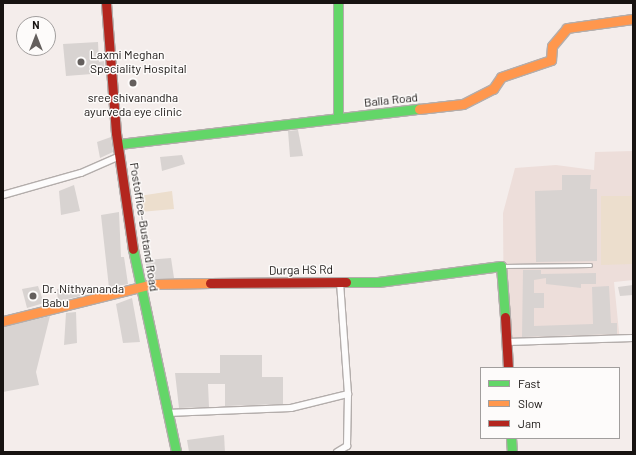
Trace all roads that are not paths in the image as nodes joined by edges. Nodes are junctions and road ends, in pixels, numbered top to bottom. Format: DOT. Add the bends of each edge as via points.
graph roads {
  1 [pos="106,3"];
  2 [pos="338,3"];
  3 [pos="633,19"];
  4 [pos="338,118"];
  5 [pos="118,144"];
  6 [pos="120,156"];
  7 [pos="3,195"];
  8 [pos="590,265"];
  9 [pos="501,266"];
  10 [pos="340,282"];
  11 [pos="139,286"];
  12 [pos="3,321"];
  13 [pos="633,338"];
  14 [pos="507,342"];
  15 [pos="508,367"];
  16 [pos="348,394"];
  17 [pos="167,413"];
  18 [pos="511,439"];
  19 [pos="176,452"];
  20 [pos="337,452"];
  21 [pos="512,452"];
  1 -- 5 [label="street, Postoffice-Bustand Road"];
  2 -- 4 [label="street" via="335,27 340,87"];
  3 -- 4 [label="street, Balla Road" via="566,28 552,46 551,60 501,76 493,89 462,104"];
  4 -- 5 [label="street, Balla Road"];
  5 -- 6 [label="street, Postoffice-Bustand Road"];
  6 -- 7 [label="street" via="81,173"];
  6 -- 11 [label="street, Postoffice-Bustand Road"];
  8 -- 9 [label="lane"];
  9 -- 10 [label="street, Durga HS Rd" via="422,279"];
  9 -- 14 [label="street"];
  10 -- 11 [label="street, Durga HS Rd"];
  10 -- 16 [label="street"];
  11 -- 12 [label="street, Durga HS Rd"];
  11 -- 17 [label="street, Postoffice-Bustand Road" via="151,326"];
  13 -- 14 [label="street"];
  14 -- 15 [label="street"];
  16 -- 17 [label="street" via="290,408"];
  16 -- 20 [label="street" via="346,446"];
  17 -- 19 [label="street, Postoffice-Bustand Road"];
  18 -- 21 [label="street"];
}
